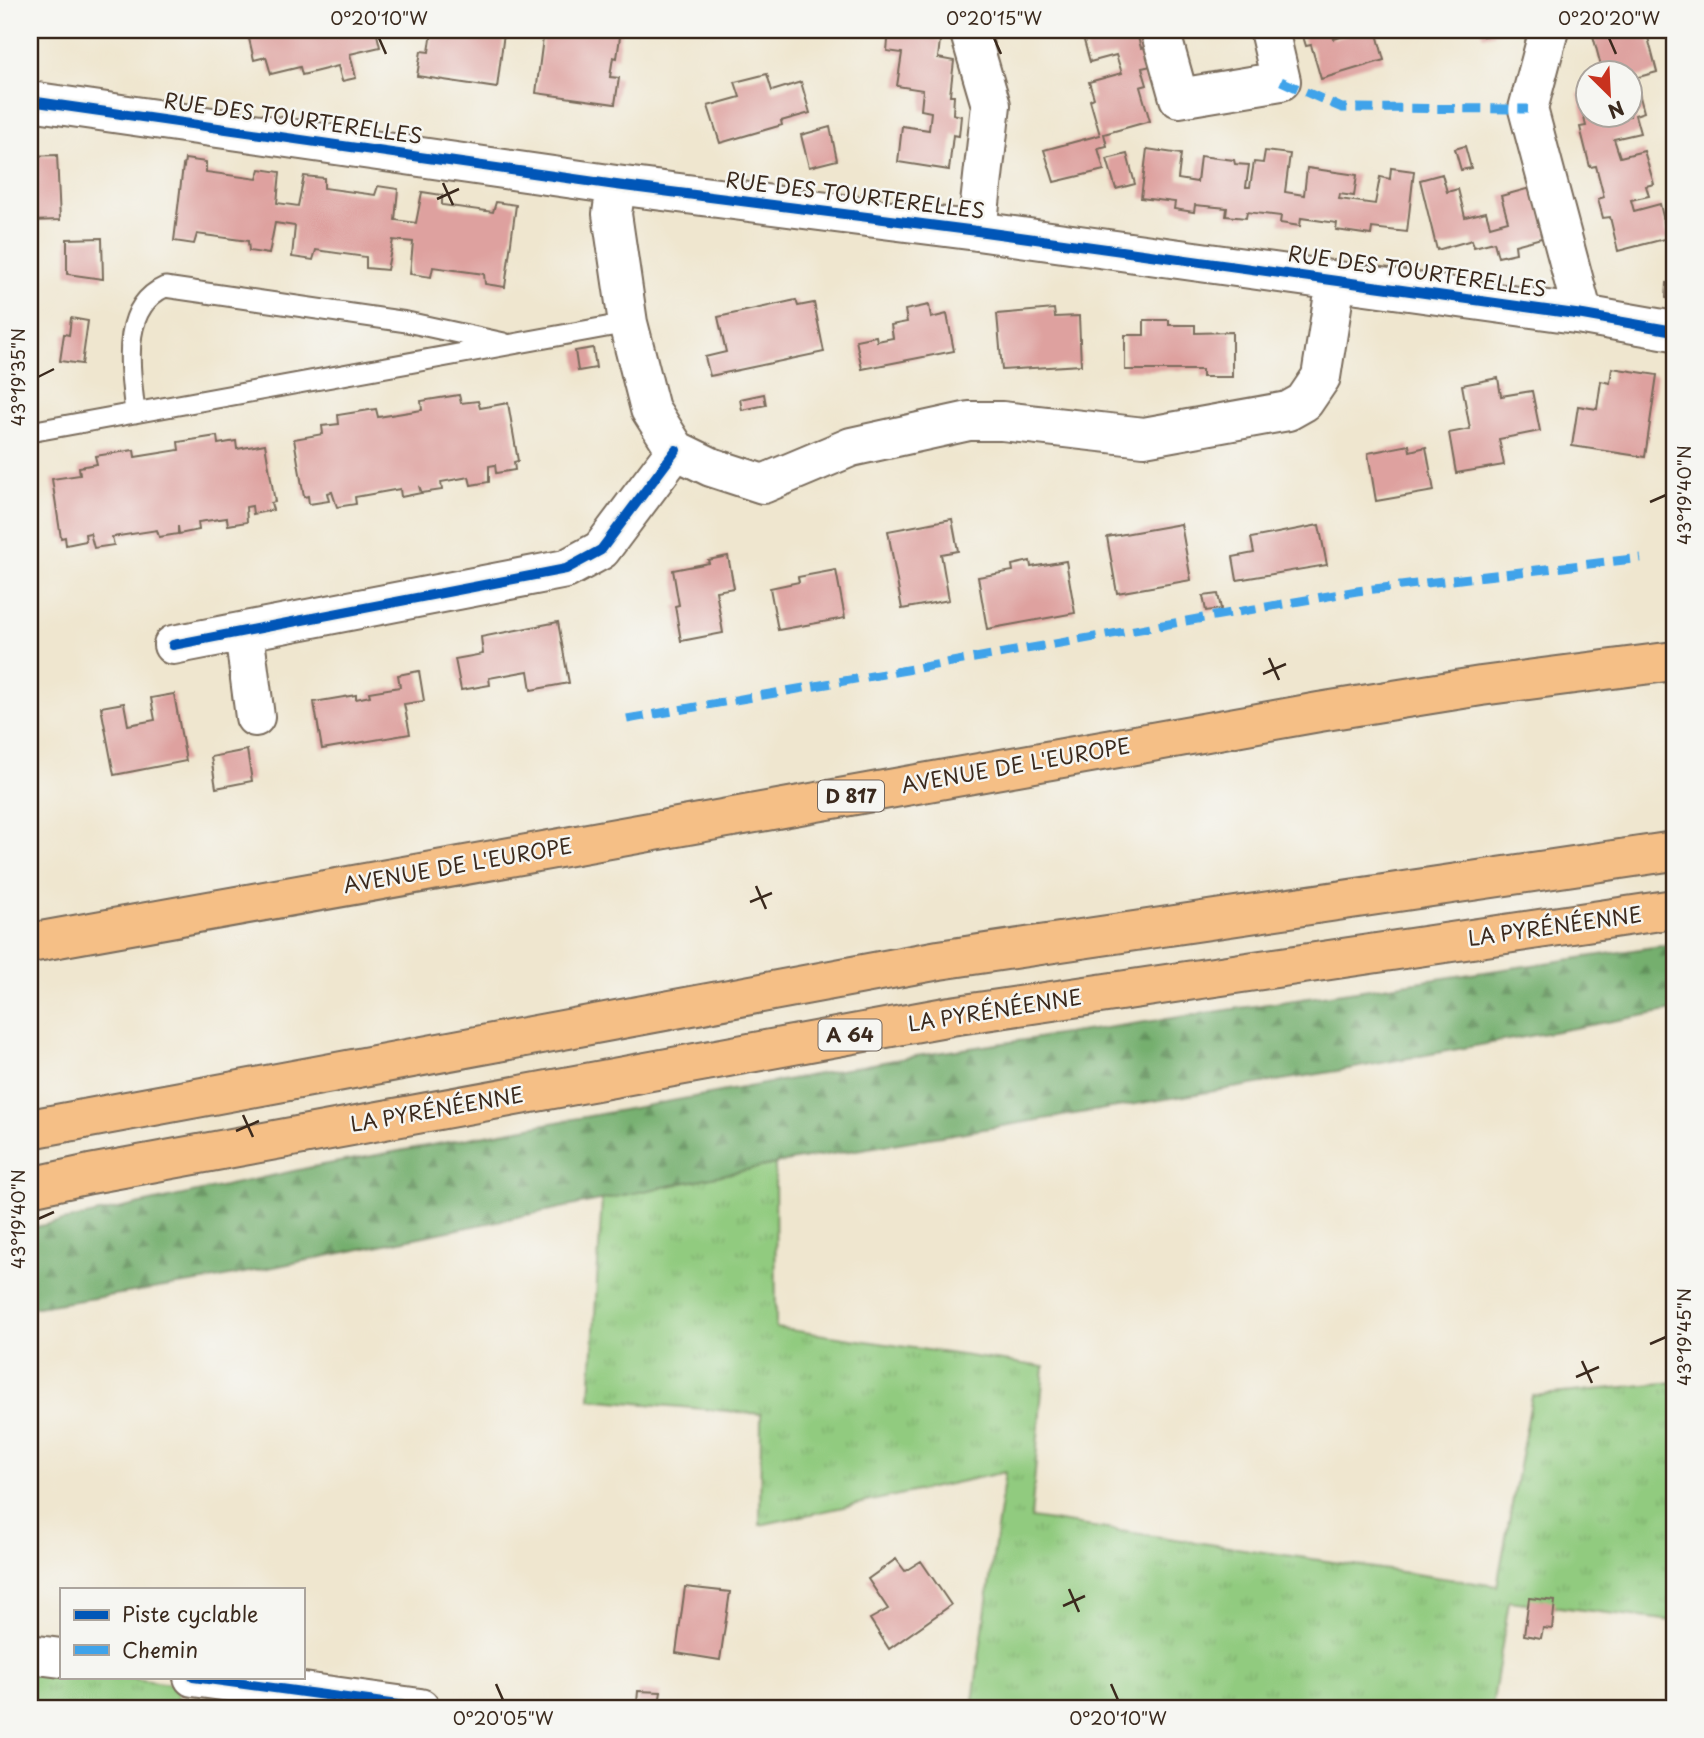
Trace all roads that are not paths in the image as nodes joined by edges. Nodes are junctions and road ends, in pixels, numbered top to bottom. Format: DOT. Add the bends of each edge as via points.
graph roads {
  1 [pos="969,30"];
  2 [pos="1160,30"];
  3 [pos="1269,30"];
  4 [pos="1549,30"];
  5 [pos="30,101"];
  6 [pos="616,185"];
  7 [pos="977,231"];
  8 [pos="1336,281"];
  9 [pos="1583,314"];
  10 [pos="628,323"];
  11 [pos="1674,331"];
  12 [pos="512,345"];
  13 [pos="135,413"];
  14 [pos="30,432"];
  15 [pos="676,450"];
  16 [pos="244,632"];
  17 [pos="173,645"];
  18 [pos="1674,661"];
  19 [pos="255,717"];
  20 [pos="1674,851"];
  21 [pos="1674,909"];
  22 [pos="30,943"];
  23 [pos="30,1129"];
  24 [pos="30,1188"];
  25 [pos="30,1654"];
  26 [pos="60,1658"];
  27 [pos="200,1678"];
  28 [pos="420,1708"];
  1 -- 7 [label="street" via="991,105"];
  2 -- 3 [label="street" via="1179,98 1282,81"];
  4 -- 9 [label="street" via="1528,109"];
  5 -- 6 [label="street, RUE DES TOURTERELLES"];
  6 -- 7 [label="street, RUE DES TOURTERELLES"];
  6 -- 10 [label="street" via="612,214"];
  7 -- 8 [label="street, RUE DES TOURTERELLES"];
  8 -- 9 [label="street, RUE DES TOURTERELLES"];
  8 -- 15 [label="street" via="1321,377 1304,402 1288,411 1144,437 969,421 851,447 763,484"];
  9 -- 11 [label="street, RUE DES TOURTERELLES"];
  10 -- 12 [label="lane"];
  10 -- 15 [label="street" via="650,409"];
  12 -- 13 [label="lane"];
  12 -- 13 [label="lane" via="407,322 164,287 141,305 133,325"];
  13 -- 14 [label="lane"];
  15 -- 16 [label="street" via="601,550 566,569"];
  16 -- 17 [label="street"];
  16 -- 19 [label="street"];
  18 -- 22 [label="main road, AVENUE DE L'EUROPE / D 817" via="1319,712"];
  20 -- 23 [label="main road" via="939,960"];
  21 -- 24 [label="main road, LA PYRÉNÉENNE / A 64" via="951,1016"];
  25 -- 26 [label="street"];
  27 -- 28 [label="street"];
}
